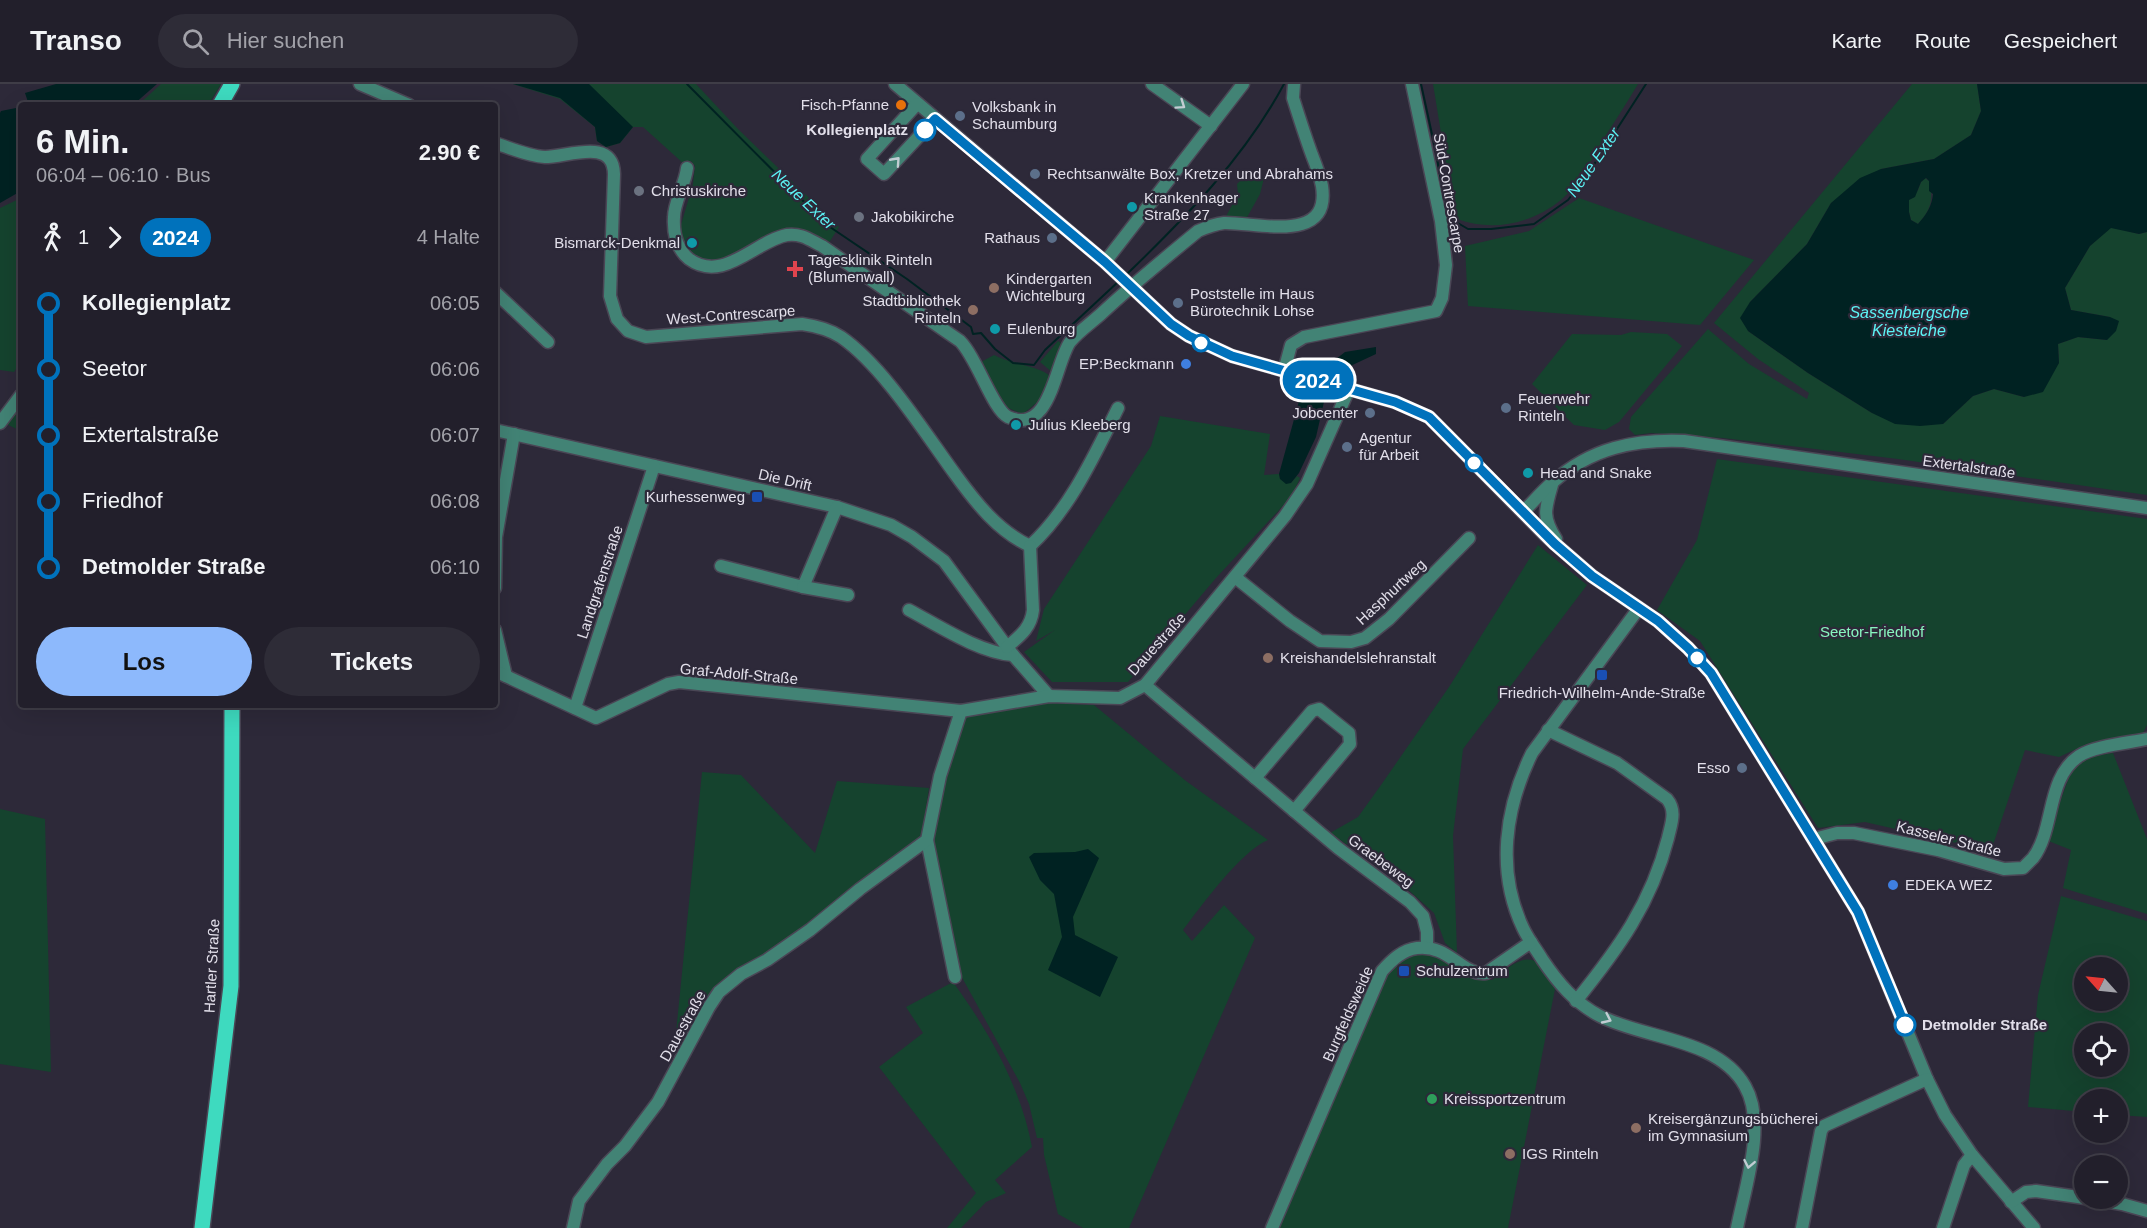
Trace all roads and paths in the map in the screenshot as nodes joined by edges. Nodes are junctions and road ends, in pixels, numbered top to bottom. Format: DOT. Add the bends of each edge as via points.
graph roads {
  1 [pos="232,84"];
  2 [pos="360,84"];
  3 [pos="895,84"];
  4 [pos="1152,84"];
  5 [pos="1243,84"];
  6 [pos="1294,84"];
  7 [pos="1412,84"];
  8 [pos="222,102"];
  9 [pos="402,102"];
  10 [pos="917,104"];
  11 [pos="935,119"];
  12 [pos="1211,126"];
  13 [pos="498,144"];
  14 [pos="687,168"];
  15 [pos="1105,262"];
  16 [pos="1125,281"];
  17 [pos="498,295"];
  18 [pos="548,342"];
  19 [pos="1284,371"];
  20 [pos="1345,387"];
  21 [pos="18,399"];
  22 [pos="1118,408"];
  23 [pos="0,423"];
  24 [pos="498,430"];
  25 [pos="514,434"];
  26 [pos="654,466"];
  27 [pos="1554,481"];
  28 [pos="837,507"];
  29 [pos="2147,508"];
  30 [pos="1523,512"];
  31 [pos="498,526"];
  32 [pos="1469,538"];
  33 [pos="1030,546"];
  34 [pos="1566,553"];
  35 [pos="722,566"];
  36 [pos="1234,577"];
  37 [pos="803,587"];
  38 [pos="848,595"];
  39 [pos="1639,608"];
  40 [pos="909,610"];
  41 [pos="1010,651"];
  42 [pos="498,656"];
  43 [pos="500,674"];
  44 [pos="1145,685"];
  45 [pos="1049,696"];
  46 [pos="232,708"];
  47 [pos="575,708"];
  48 [pos="961,711"];
  49 [pos="1548,730"];
  50 [pos="2147,739"];
  51 [pos="1255,778"];
  52 [pos="1294,811"];
  53 [pos="1814,839"];
  54 [pos="927,840"];
  55 [pos="1531,942"];
  56 [pos="1427,947"];
  57 [pos="956,977"];
  58 [pos="1576,1001"];
  59 [pos="1927,1079"];
  60 [pos="1972,1155"];
  61 [pos="2074,1196"];
  62 [pos="2011,1202"];
  63 [pos="2128,1206"];
  64 [pos="2147,1211"];
  65 [pos="202,1228"];
  66 [pos="573,1228"];
  67 [pos="1272,1228"];
  68 [pos="1737,1228"];
  69 [pos="1802,1228"];
  70 [pos="1943,1228"];
  71 [pos="2034,1228"];
  1 -- 8 [label="main road"];
  2 -- 9 [label="street"];
  3 -- 10 [label="street"];
  4 -- 12 [label="street, one-way"];
  5 -- 12 [label="street"];
  6 -- 16 [label="street" via="1293,98 1322,183 1322,202 1314,218 1293,226 1209,226"];
  7 -- 19 [label="street, Süd-Contrescarpe" via="1441,221 1446,265 1437,311 1304,337 1291,345"];
  10 -- 11 [label="street"];
  10 -- 11 [label="street, one-way" via="867,159 884,174"];
  11 -- 15 [label="street"];
  12 -- 15 [label="street"];
  13 -- 33 [label="street, West-Contrescarpe" via="545,157 598,151 613,164 610,296 617,319 628,331 646,337 802,324 840,337 893,390 979,506 1015,539"];
  14 -- 16 [label="street" via="674,215 682,253 707,267 719,266 740,259 775,238 801,235 960,341 973,357 1002,413 1011,418 1022,420 1041,409 1070,343"];
  15 -- 16 [label="street"];
  16 -- 19 [label="street" via="1171,324 1195,339 1232,356"];
  17 -- 18 [label="street"];
  19 -- 20 [label="street"];
  20 -- 30 [label="street" via="1429,417"];
  20 -- 36 [label="street, Dauestraße" via="1307,484"];
  21 -- 23 [label="street"];
  22 -- 33 [label="street" via="1070,497 1047,530"];
  24 -- 25 [label="street, Die Drift"];
  25 -- 26 [label="street, Die Drift"];
  25 -- 31 [label="street"];
  26 -- 28 [label="street, Die Drift"];
  26 -- 47 [label="street, Landgrafenstraße"];
  27 -- 29 [label="street, Extertalstraße" via="1590,457 1626,444 1684,441"];
  27 -- 30 [label="street, Extertalstraße"];
  27 -- 34 [label="street" via="1545,514"];
  28 -- 37 [label="street"];
  28 -- 41 [label="street, Die Drift" via="891,525 944,561"];
  30 -- 34 [label="street"];
  32 -- 36 [label="street, Hasphurtweg" via="1389,619 1365,638 1351,642 1320,641"];
  33 -- 41 [label="street" via="1032,620"];
  34 -- 39 [label="street"];
  35 -- 37 [label="street"];
  36 -- 44 [label="street, Dauestraße"];
  37 -- 38 [label="street"];
  39 -- 49 [label="street"];
  39 -- 53 [label="street" via="1688,648 1711,673"];
  40 -- 41 [label="street" via="996,654"];
  41 -- 45 [label="street, Die Drift"];
  42 -- 43 [label="street"];
  43 -- 47 [label="street, Graf-Adolf-Straße"];
  44 -- 45 [label="street, Dauestraße" via="1120,698"];
  44 -- 51 [label="street, Graebeweg"];
  45 -- 48 [label="street, Dauestraße"];
  46 -- 65 [label="main road, Hartler Straße" via="231,986"];
  47 -- 48 [label="street, Graf-Adolf-Straße" via="596,718 679,682"];
  48 -- 54 [label="street" via="940,777"];
  49 -- 55 [label="street" via="1519,780 1507,833 1509,885"];
  49 -- 58 [label="street" via="1617,763 1667,799 1673,813 1663,857 1636,919"];
  50 -- 53 [label="street, Kasseler Straße" via="2094,750 2068,766 2034,857 2023,868 2004,869 1938,850 1854,833"];
  51 -- 52 [label="street, Graebeweg"];
  51 -- 52 [label="street" via="1311,711 1319,709 1340,725 1349,734 1350,744"];
  52 -- 56 [label="street, Graebeweg" via="1410,902 1423,916"];
  53 -- 59 [label="street" via="1858,912"];
  54 -- 57 [label="street"];
  54 -- 66 [label="street, Dauestraße" via="810,930 719,992 658,1101 579,1201"];
  55 -- 56 [label="street" via="1486,973 1478,974"];
  55 -- 58 [label="street"];
  56 -- 67 [label="street, Burgfeldsweide" via="1399,954 1382,971"];
  58 -- 68 [label="street, one-way" via="1625,1027 1713,1055 1731,1068 1745,1086 1755,1126"];
  59 -- 60 [label="street"];
  59 -- 69 [label="street" via="1824,1126"];
  60 -- 62 [label="street"];
  60 -- 70 [label="street" via="1964,1165"];
  61 -- 62 [label="street" via="2036,1191 2026,1192"];
  62 -- 71 [label="street"];
  63 -- 64 [label="street"];
}
